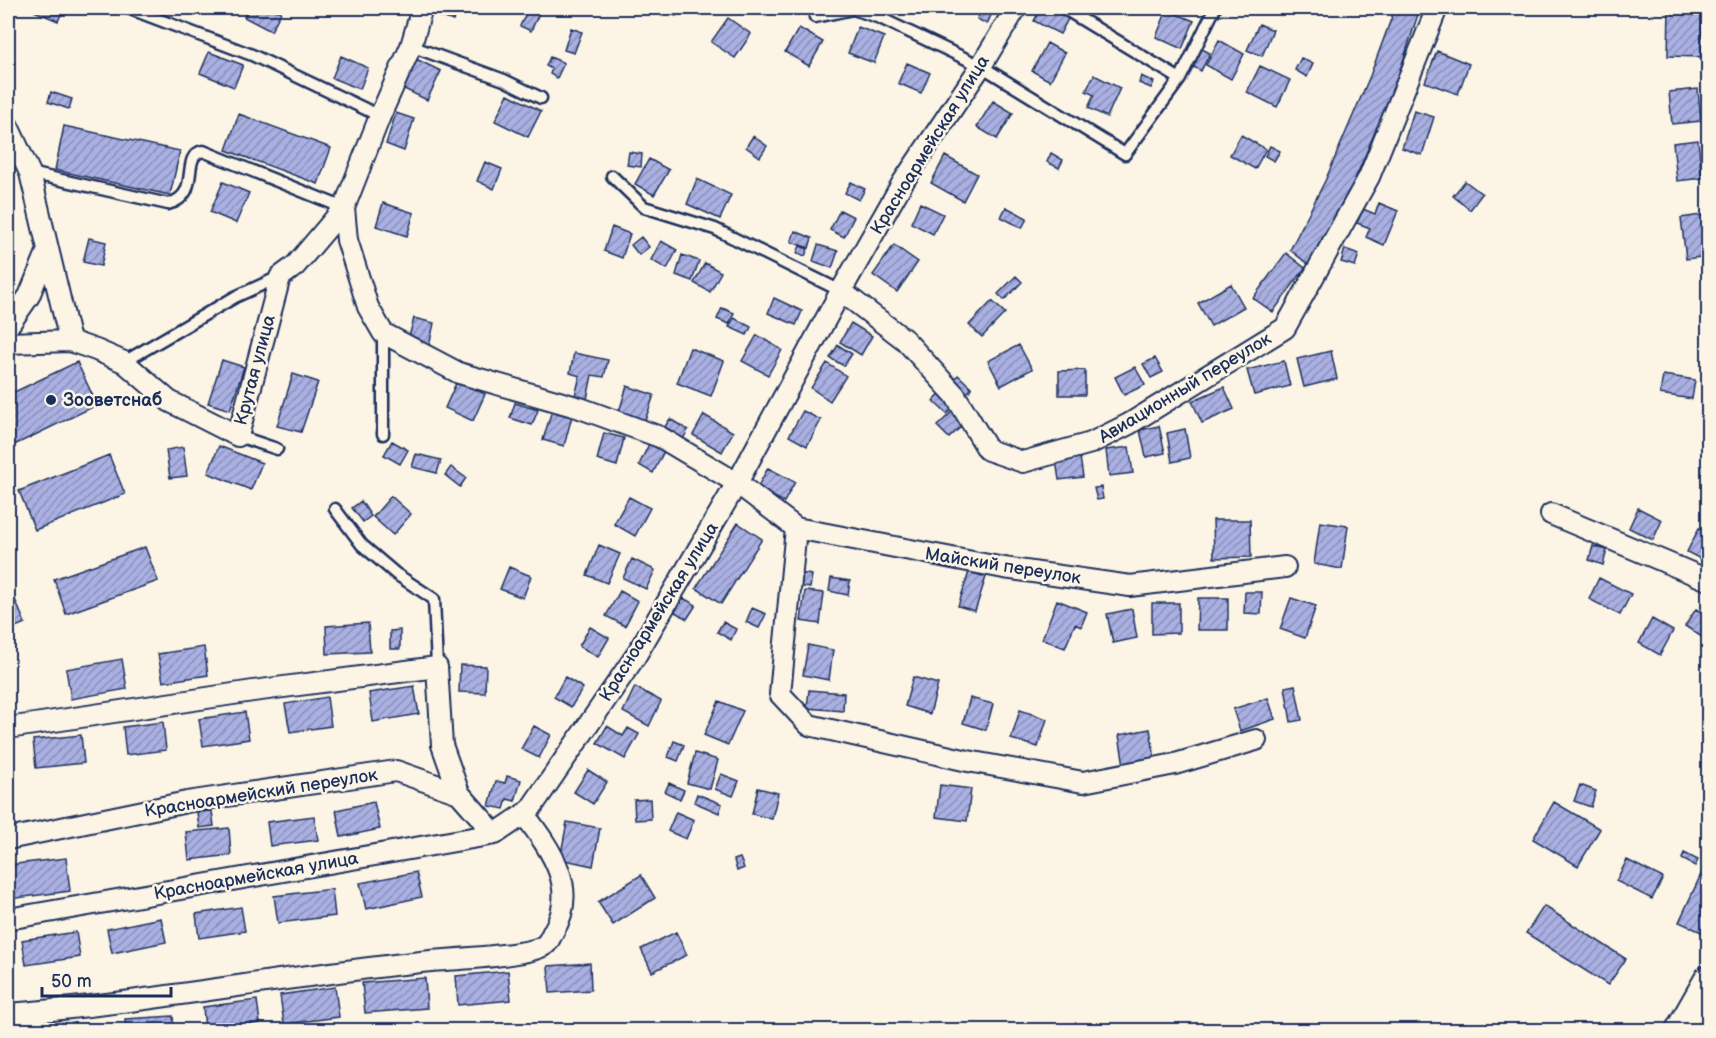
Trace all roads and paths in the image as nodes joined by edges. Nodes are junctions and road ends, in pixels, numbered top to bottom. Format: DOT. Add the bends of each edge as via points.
graph roads {
  1 [pos="128,8"];
  2 [pos="422,8"];
  3 [pos="1016,8"];
  4 [pos="1063,8"];
  5 [pos="1215,8"];
  6 [pos="1437,8"];
  7 [pos="815,17"];
  8 [pos="411,46"];
  9 [pos="981,66"];
  10 [pos="1180,79"];
  11 [pos="542,98"];
  12 [pos="380,116"];
  13 [pos="8,126"];
  14 [pos="30,173"];
  15 [pos="612,176"];
  16 [pos="344,208"];
  17 [pos="48,250"];
  18 [pos="280,277"];
  19 [pos="841,291"];
  20 [pos="8,326"];
  21 [pos="383,333"];
  22 [pos="70,341"];
  23 [pos="8,343"];
  24 [pos="124,362"];
  25 [pos="383,434"];
  26 [pos="238,436"];
  27 [pos="278,449"];
  28 [pos="737,483"];
  29 [pos="335,509"];
  30 [pos="1551,514"];
  31 [pos="796,528"];
  32 [pos="1285,567"];
  33 [pos="1708,580"];
  34 [pos="436,667"];
  35 [pos="8,728"];
  36 [pos="1256,740"];
  37 [pos="459,793"];
  38 [pos="524,814"];
  39 [pos="495,834"];
  40 [pos="8,839"];
  41 [pos="8,919"];
  42 [pos="1708,979"];
  43 [pos="8,1014"];
  44 [pos="1679,1030"];
  1 -- 12 [label="lane" via="252,55"];
  2 -- 8 [label="street"];
  3 -- 9 [label="street, Красноармейская улица"];
  4 -- 10 [label="lane"];
  5 -- 10 [label="lane"];
  6 -- 19 [label="street, Авиационный переулок" via="1369,177 1285,328 1129,424 1091,443 1023,462 988,450 955,396 905,340"];
  7 -- 9 [label="lane" via="853,9"];
  8 -- 11 [label="lane"];
  8 -- 12 [label="street"];
  9 -- 10 [label="lane" via="1125,154"];
  9 -- 19 [label="street, Красноармейская улица" via="903,182"];
  12 -- 16 [label="street"];
  13 -- 14 [label="street"];
  14 -- 16 [label="lane" via="168,204 178,202 186,193 193,156 203,151"];
  14 -- 17 [label="street"];
  15 -- 19 [label="lane" via="644,207 715,229"];
  16 -- 18 [label="street" via="296,266"];
  16 -- 21 [label="street" via="347,240 368,308"];
  17 -- 20 [label="street" via="28,296"];
  17 -- 22 [label="street"];
  18 -- 24 [label="lane" via="235,297"];
  18 -- 26 [label="street, Крутая улица"];
  19 -- 28 [label="street, Красноармейская улица"];
  21 -- 25 [label="lane"];
  21 -- 28 [label="street, Майский переулок" via="459,373 580,408 660,437"];
  22 -- 23 [label="street, Крутая улица"];
  22 -- 24 [label="street, Крутая улица"];
  24 -- 26 [label="street, Крутая улица" via="169,401"];
  26 -- 27 [label="lane"];
  28 -- 31 [label="street, Майский переулок"];
  28 -- 38 [label="street, Красноармейская улица" via="635,657"];
  29 -- 34 [label="lane" via="362,545 434,599"];
  30 -- 33 [label="street"];
  31 -- 32 [label="street, Майский переулок" via="1004,568 1130,586"];
  31 -- 36 [label="street" via="780,694 808,725 1083,782 1175,764"];
  34 -- 35 [label="street"];
  34 -- 37 [label="street" via="442,745"];
  37 -- 39 [label="street, Красноармейский переулок"];
  37 -- 40 [label="street, Красноармейский переулок" via="396,771 187,802"];
  38 -- 39 [label="street, Красноармейская улица"];
  38 -- 43 [label="street" via="548,847 565,897 561,920 546,945 522,953 401,964 159,998"];
  39 -- 41 [label="street, Красноармейская улица"];
  42 -- 44 [label="street"];
}
